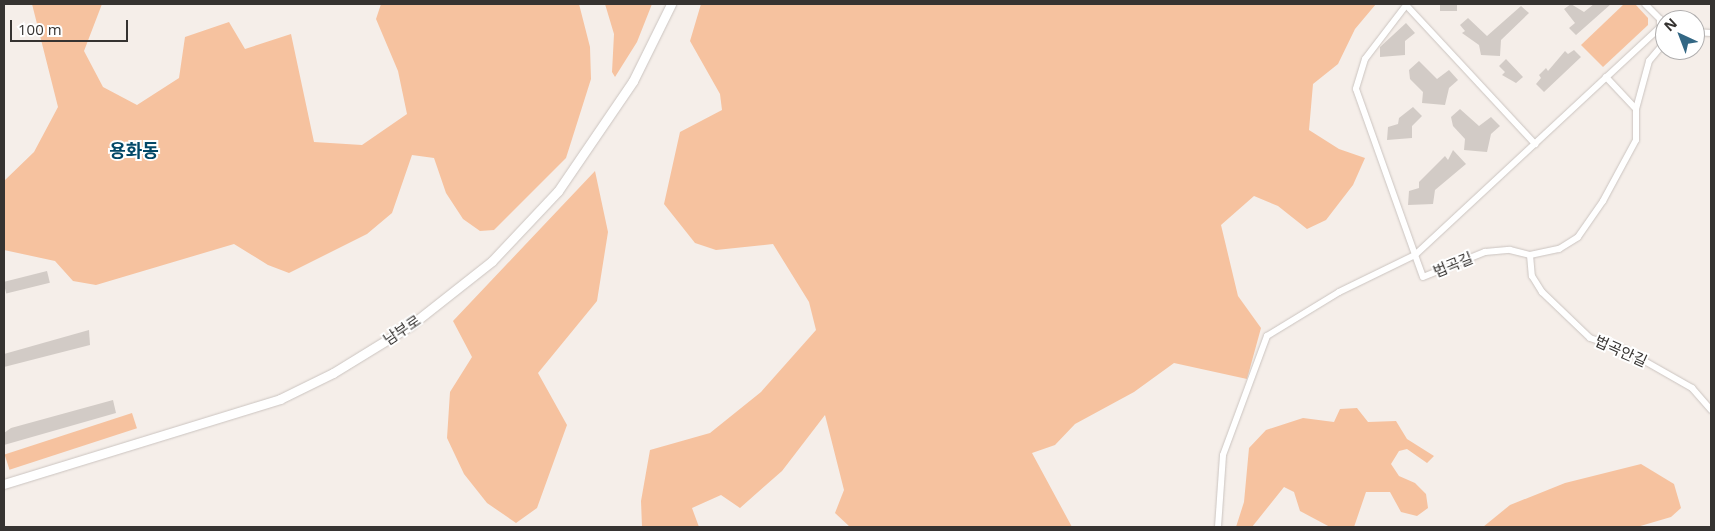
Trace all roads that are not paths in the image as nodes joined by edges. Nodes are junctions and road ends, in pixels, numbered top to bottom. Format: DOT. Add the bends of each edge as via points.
graph roads {
  1 [pos="670,4"];
  2 [pos="1406,4"];
  3 [pos="1645,4"];
  4 [pos="1655,54"];
  5 [pos="1606,77"];
  6 [pos="1636,109"];
  7 [pos="1535,144"];
  8 [pos="1415,255"];
  9 [pos="1530,255"];
  10 [pos="1711,410"];
  11 [pos="4,484"];
  12 [pos="1218,527"];
  1 -- 11 [label="street, 남부로" via="634,81 558,191 492,261 411,325 332,373 280,398"];
  2 -- 7 [label="street"];
  2 -- 8 [label="street" via="1364,59 1356,89"];
  3 -- 5 [label="street" via="1660,20 1660,27"];
  4 -- 6 [label="street, 법곡길" via="1649,62"];
  5 -- 6 [label="street"];
  5 -- 7 [label="street"];
  6 -- 9 [label="street, 법곡길" via="1636,140 1603,201 1578,237 1559,249"];
  7 -- 8 [label="street"];
  8 -- 9 [label="street, 법곡길" via="1423,277 1486,252 1510,250"];
  8 -- 12 [label="street, 법곡길" via="1339,292 1267,336 1223,455"];
  9 -- 10 [label="street, 법곡안길" via="1532,276 1542,292 1590,338 1626,351 1692,388"];
}
